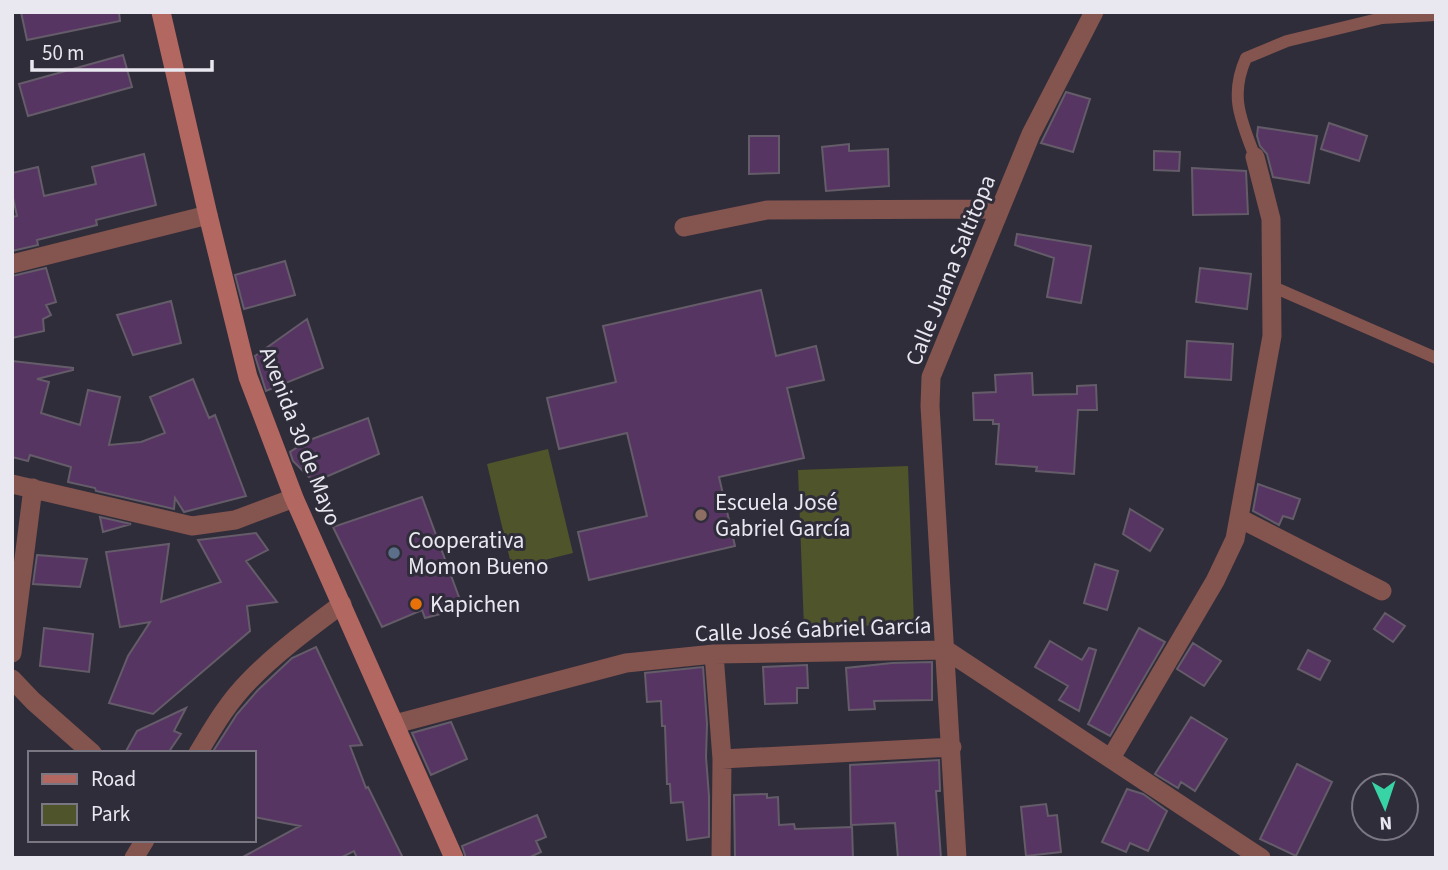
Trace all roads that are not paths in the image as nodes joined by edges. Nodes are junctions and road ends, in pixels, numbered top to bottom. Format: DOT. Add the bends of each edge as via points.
graph roads {
  1 [pos="162,12"];
  2 [pos="1094,12"];
  3 [pos="1436,15"];
  4 [pos="1255,156"];
  5 [pos="1000,209"];
  6 [pos="208,215"];
  7 [pos="684,227"];
  8 [pos="12,264"];
  9 [pos="1271,286"];
  10 [pos="1436,358"];
  11 [pos="12,484"];
  12 [pos="33,488"];
  13 [pos="294,498"];
  14 [pos="1239,518"];
  15 [pos="1382,591"];
  16 [pos="342,604"];
  17 [pos="946,650"];
  18 [pos="12,653"];
  19 [pos="713,654"];
  20 [pos="12,678"];
  21 [pos="396,724"];
  22 [pos="952,747"];
  23 [pos="90,751"];
  24 [pos="199,751"];
  25 [pos="1111,758"];
  26 [pos="722,759"];
  27 [pos="144,842"];
  28 [pos="1256,857"];
  29 [pos="134,858"];
  30 [pos="454,858"];
  31 [pos="721,858"];
  32 [pos="957,858"];
  1 -- 6 [label="main road, Avenida 30 de Mayo"];
  2 -- 5 [label="street, Calle Juana Saltitopa" via="1031,134"];
  3 -- 4 [label="lane" via="1382,18 1287,41 1246,58 1238,76 1238,110"];
  4 -- 9 [label="street" via="1271,219"];
  5 -- 7 [label="street" via="767,210"];
  5 -- 17 [label="street, Calle Juana Saltitopa" via="931,377"];
  6 -- 8 [label="street"];
  6 -- 13 [label="main road, Avenida 30 de Mayo" via="248,377"];
  9 -- 10 [label="lane"];
  9 -- 14 [label="street" via="1272,336"];
  11 -- 12 [label="street"];
  12 -- 13 [label="street" via="192,526 235,520"];
  12 -- 18 [label="street"];
  13 -- 16 [label="main road, Avenida 30 de Mayo"];
  14 -- 15 [label="street"];
  14 -- 25 [label="street" via="1236,539 1215,581"];
  16 -- 21 [label="main road, Avenida 30 de Mayo"];
  16 -- 24 [label="street" via="247,682"];
  17 -- 19 [label="street, Calle José Gabriel García"];
  17 -- 22 [label="street, Calle Juana Saltitopa"];
  17 -- 25 [label="street, Calle José Gabriel García"];
  19 -- 21 [label="street, Calle José Gabriel García" via="626,663"];
  19 -- 26 [label="street"];
  20 -- 23 [label="street"];
  21 -- 30 [label="main road, Avenida 30 de Mayo"];
  22 -- 26 [label="street"];
  22 -- 32 [label="street, Calle Juana Saltitopa"];
  25 -- 28 [label="street, Calle José Gabriel García"];
  26 -- 31 [label="street"];
  27 -- 29 [label="street"];
}
